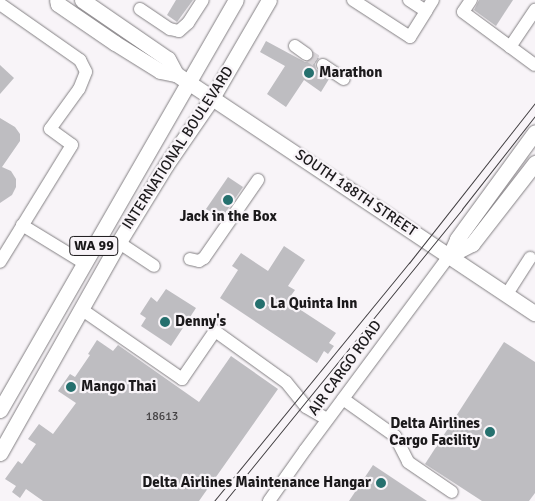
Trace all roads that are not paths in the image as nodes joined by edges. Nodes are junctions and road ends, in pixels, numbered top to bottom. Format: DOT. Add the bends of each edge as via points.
graph roads {
  1 [pos="57,0"];
  2 [pos="82,0"];
  3 [pos="203,0"];
  4 [pos="236,0"];
  5 [pos="269,0"];
  6 [pos="353,0"];
  7 [pos="409,0"];
  8 [pos="470,0"];
  9 [pos="2,3"];
  10 [pos="430,5"];
  11 [pos="140,9"];
  12 [pos="535,10"];
  13 [pos="295,46"];
  14 [pos="510,47"];
  15 [pos="306,54"];
  16 [pos="323,65"];
  17 [pos="535,65"];
  18 [pos="182,78"];
  19 [pos="344,79"];
  20 [pos="212,98"];
  21 [pos="535,132"];
  22 [pos="535,163"];
  23 [pos="258,180"];
  24 [pos="22,225"];
  25 [pos="118,242"];
  26 [pos="450,255"];
  27 [pos="530,258"];
  28 [pos="190,259"];
  29 [pos="0,262"];
  30 [pos="84,263"];
  31 [pos="154,266"];
  32 [pos="507,294"];
  33 [pos="81,309"];
  34 [pos="535,313"];
  35 [pos="343,399"];
  36 [pos="0,410"];
  37 [pos="327,419"];
  38 [pos="0,453"];
  39 [pos="452,492"];
  40 [pos="269,501"];
  1 -- 18 [label="main road, SOUTH 188TH STREET" via="58,4 100,33 160,71"];
  2 -- 18 [label="main road, SOUTH 188TH STREET" via="168,59"];
  3 -- 11 [label="street" via="188,23 178,30 170,29"];
  4 -- 18 [label="main road, INTERNATIONAL BOULEVARD / WA 99"];
  5 -- 20 [label="main road, INTERNATIONAL BOULEVARD / WA 99"];
  6 -- 10 [label="street" via="410,36"];
  7 -- 10 [label="street"];
  8 -- 14 [label="street" via="463,12"];
  9 -- 24 [label="street" via="80,60 86,69 79,89 50,129 72,145"];
  12 -- 14 [label="street"];
  13 -- 15 [label="street"];
  14 -- 17 [label="street"];
  16 -- 19 [label="street"];
  18 -- 20 [label="main road, SOUTH 188TH STREET"];
  18 -- 30 [label="main road, INTERNATIONAL BOULEVARD / WA 99"];
  20 -- 25 [label="main road, INTERNATIONAL BOULEVARD / WA 99"];
  20 -- 26 [label="main road, SOUTH 188TH STREET"];
  21 -- 26 [label="main road" via="457,239"];
  22 -- 26 [label="main road" via="472,244"];
  23 -- 28 [label="street" via="204,258 199,261"];
  24 -- 29 [label="street"];
  24 -- 30 [label="street"];
  25 -- 31 [label="street"];
  25 -- 33 [label="main road, INTERNATIONAL BOULEVARD / WA 99"];
  26 -- 32 [label="main road, SOUTH 188TH STREET"];
  26 -- 35 [label="street, AIR CARGO ROAD"];
  27 -- 32 [label="street"];
  30 -- 36 [label="main road, INTERNATIONAL BOULEVARD / WA 99"];
  32 -- 34 [label="main road, SOUTH 188TH STREET"];
  33 -- 37 [label="street" via="182,380 215,331 286,382 306,407"];
  33 -- 38 [label="main road, INTERNATIONAL BOULEVARD / WA 99"];
  35 -- 37 [label="street, AIR CARGO ROAD"];
  35 -- 39 [label="street" via="395,436 408,462"];
  37 -- 40 [label="street, AIR CARGO ROAD"];
}
